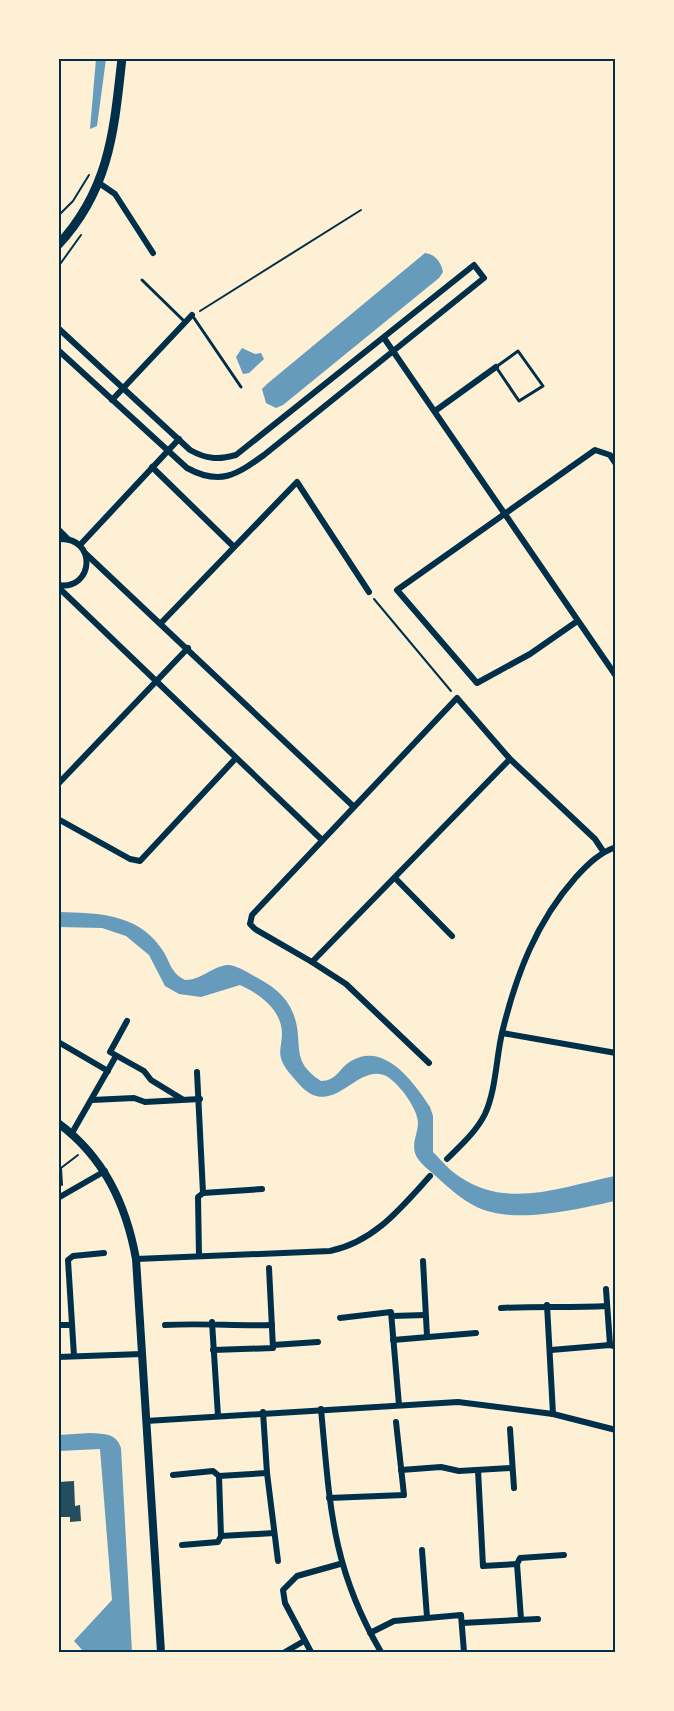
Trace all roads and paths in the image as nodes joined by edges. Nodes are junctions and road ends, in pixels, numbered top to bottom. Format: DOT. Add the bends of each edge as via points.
graph roads {
  1 [pos="122,58"];
  2 [pos="94,165"];
  3 [pos="99,183"];
  4 [pos="361,210"];
  5 [pos="58,216"];
  6 [pos="73,224"];
  7 [pos="58,234"];
  8 [pos="58,245"];
  9 [pos="153,253"];
  10 [pos="142,280"];
  11 [pos="192,315"];
  12 [pos="186,323"];
  13 [pos="58,328"];
  14 [pos="384,338"];
  15 [pos="58,350"];
  16 [pos="394,351"];
  17 [pos="495,367"];
  18 [pos="241,387"];
  19 [pos="122,389"];
  20 [pos="112,400"];
  21 [pos="435,411"];
  22 [pos="179,439"];
  23 [pos="168,450"];
  24 [pos="615,464"];
  25 [pos="152,467"];
  26 [pos="503,513"];
  27 [pos="58,530"];
  28 [pos="58,539"];
  29 [pos="68,539"];
  30 [pos="80,545"];
  31 [pos="233,546"];
  32 [pos="85,553"];
  33 [pos="58,586"];
  34 [pos="369,592"];
  35 [pos="576,622"];
  36 [pos="161,623"];
  37 [pos="188,648"];
  38 [pos="615,676"];
  39 [pos="157,680"];
  40 [pos="457,698"];
  41 [pos="236,758"];
  42 [pos="510,759"];
  43 [pos="58,784"];
  44 [pos="353,806"];
  45 [pos="58,819"];
  46 [pos="321,839"];
  47 [pos="615,847"];
  48 [pos="603,851"];
  49 [pos="395,878"];
  50 [pos="452,936"];
  51 [pos="312,962"];
  52 [pos="127,1021"];
  53 [pos="502,1033"];
  54 [pos="60,1043"];
  55 [pos="615,1053"];
  56 [pos="116,1056"];
  57 [pos="429,1063"];
  58 [pos="108,1071"];
  59 [pos="197,1072"];
  60 [pos="182,1099"];
  61 [pos="200,1099"];
  62 [pos="92,1100"];
  63 [pos="58,1123"];
  64 [pos="72,1133"];
  65 [pos="87,1148"];
  66 [pos="447,1159"];
  67 [pos="105,1171"];
  68 [pos="430,1176"];
  69 [pos="262,1189"];
  70 [pos="203,1193"];
  71 [pos="61,1197"];
  72 [pos="104,1253"];
  73 [pos="199,1256"];
  74 [pos="136,1259"];
  75 [pos="423,1261"];
  76 [pos="269,1268"];
  77 [pos="606,1289"];
  78 [pos="547,1305"];
  79 [pos="607,1306"];
  80 [pos="501,1308"];
  81 [pos="425,1315"];
  82 [pos="392,1316"];
  83 [pos="340,1318"];
  84 [pos="212,1323"];
  85 [pos="58,1325"];
  86 [pos="71,1325"];
  87 [pos="165,1325"];
  88 [pos="272,1325"];
  89 [pos="476,1333"];
  90 [pos="426,1336"];
  91 [pos="393,1340"];
  92 [pos="318,1342"];
  93 [pos="273,1345"];
  94 [pos="613,1346"];
  95 [pos="213,1350"];
  96 [pos="551,1350"];
  97 [pos="142,1354"];
  98 [pos="74,1356"];
  99 [pos="58,1357"];
  100 [pos="399,1405"];
  101 [pos="321,1409"];
  102 [pos="263,1412"];
  103 [pos="553,1414"];
  104 [pos="218,1416"];
  105 [pos="146,1421"];
  106 [pos="396,1422"];
  107 [pos="510,1429"];
  108 [pos="615,1430"];
  109 [pos="512,1468"];
  110 [pos="401,1470"];
  111 [pos="478,1470"];
  112 [pos="267,1473"];
  113 [pos="173,1475"];
  114 [pos="219,1476"];
  115 [pos="514,1488"];
  116 [pos="329,1498"];
  117 [pos="274,1533"];
  118 [pos="221,1536"];
  119 [pos="182,1545"];
  120 [pos="422,1550"];
  121 [pos="564,1555"];
  122 [pos="278,1561"];
  123 [pos="340,1564"];
  124 [pos="517,1564"];
  125 [pos="427,1617"];
  126 [pos="521,1619"];
  127 [pos="538,1619"];
  128 [pos="462,1623"];
  129 [pos="370,1633"];
  130 [pos="304,1641"];
  131 [pos="161,1653"];
  132 [pos="285,1653"];
  133 [pos="310,1653"];
  134 [pos="381,1653"];
  135 [pos="464,1653"];
  1 -- 3 [label="main road" via="113,138"];
  2 -- 5 [label="path" via="74,201"];
  3 -- 6 [label="main road"];
  3 -- 9 [label="street" via="115,195"];
  4 -- 11 [label="path"];
  6 -- 7 [label="main road"];
  6 -- 8 [label="main road"];
  10 -- 12 [label="lane"];
  11 -- 12 [label="street"];
  11 -- 18 [label="lane"];
  12 -- 19 [label="street"];
  13 -- 19 [label="street"];
  14 -- 16 [label="street"];
  14 -- 16 [label="street" via="474,266 484,278"];
  14 -- 22 [label="street" via="236,455 221,460 202,457"];
  15 -- 20 [label="street"];
  16 -- 21 [label="street"];
  16 -- 23 [label="street" via="239,472 228,476 200,475"];
  17 -- 17 [label="lane" via="518,351 543,386 519,401"];
  17 -- 21 [label="street"];
  19 -- 20 [label="street"];
  19 -- 22 [label="street"];
  20 -- 23 [label="street"];
  21 -- 26 [label="street"];
  22 -- 23 [label="street"];
  23 -- 25 [label="street"];
  24 -- 26 [label="street" via="610,455 595,450"];
  25 -- 30 [label="street"];
  25 -- 31 [label="street"];
  26 -- 35 [label="street"];
  26 -- 35 [label="street" via="397,590 477,683 530,654"];
  27 -- 29 [label="street"];
  28 -- 29 [label="street"];
  29 -- 30 [label="street"];
  30 -- 32 [label="street"];
  31 -- 34 [label="street" via="297,482"];
  31 -- 36 [label="street"];
  32 -- 33 [label="street" via="83,575 71,585"];
  32 -- 36 [label="street"];
  33 -- 39 [label="street"];
  34 -- 40 [label="path"];
  35 -- 38 [label="street"];
  36 -- 37 [label="street"];
  37 -- 39 [label="street"];
  37 -- 44 [label="street"];
  39 -- 41 [label="street"];
  39 -- 43 [label="street"];
  40 -- 42 [label="street"];
  40 -- 44 [label="street"];
  41 -- 45 [label="street" via="140,861"];
  41 -- 46 [label="street"];
  42 -- 48 [label="street" via="596,839"];
  42 -- 49 [label="street"];
  44 -- 46 [label="street"];
  46 -- 51 [label="street" via="252,915 250,924"];
  47 -- 48 [label="street"];
  48 -- 53 [label="street" via="560,895 542,921 527,953"];
  49 -- 50 [label="street"];
  49 -- 51 [label="street"];
  51 -- 57 [label="street" via="346,984"];
  52 -- 56 [label="street" via="110,1052"];
  53 -- 55 [label="street"];
  53 -- 66 [label="street" via="486,1112 474,1132"];
  54 -- 58 [label="street"];
  56 -- 58 [label="street"];
  56 -- 60 [label="street"];
  58 -- 62 [label="street"];
  59 -- 61 [label="street"];
  60 -- 61 [label="street"];
  60 -- 62 [label="street"];
  61 -- 70 [label="street"];
  62 -- 64 [label="street"];
  63 -- 64 [label="street"];
  64 -- 65 [label="street"];
  65 -- 67 [label="street"];
  65 -- 71 [label="path" via="61,1168"];
  67 -- 71 [label="street"];
  67 -- 74 [label="street" via="120,1199"];
  68 -- 73 [label="street" via="392,1218 367,1238 343,1248"];
  69 -- 70 [label="street"];
  70 -- 73 [label="street" via="198,1197"];
  72 -- 86 [label="street" via="68,1260"];
  73 -- 74 [label="street"];
  74 -- 97 [label="street"];
  75 -- 81 [label="street"];
  76 -- 88 [label="street"];
  77 -- 79 [label="street"];
  78 -- 79 [label="street" via="557,1309"];
  78 -- 80 [label="street"];
  78 -- 96 [label="street"];
  79 -- 94 [label="street"];
  81 -- 82 [label="street"];
  81 -- 90 [label="street"];
  82 -- 83 [label="street" via="391,1312"];
  82 -- 91 [label="street"];
  84 -- 87 [label="street"];
  84 -- 88 [label="street"];
  84 -- 95 [label="street"];
  85 -- 86 [label="street"];
  86 -- 98 [label="street"];
  88 -- 93 [label="street"];
  89 -- 90 [label="street"];
  90 -- 91 [label="street"];
  91 -- 100 [label="street"];
  92 -- 93 [label="street"];
  93 -- 95 [label="street"];
  94 -- 96 [label="street"];
  95 -- 104 [label="street"];
  96 -- 103 [label="street"];
  97 -- 98 [label="street"];
  97 -- 105 [label="street"];
  98 -- 99 [label="street"];
  100 -- 101 [label="street"];
  100 -- 103 [label="street" via="458,1402"];
  101 -- 102 [label="street"];
  101 -- 116 [label="street"];
  102 -- 104 [label="street"];
  102 -- 112 [label="street"];
  103 -- 108 [label="street"];
  104 -- 105 [label="street"];
  105 -- 131 [label="street"];
  106 -- 110 [label="street"];
  107 -- 109 [label="street"];
  109 -- 111 [label="street"];
  109 -- 115 [label="street"];
  110 -- 111 [label="street"];
  110 -- 116 [label="street" via="404,1495"];
  111 -- 124 [label="street" via="483,1566"];
  112 -- 114 [label="street"];
  112 -- 117 [label="street"];
  113 -- 114 [label="street" via="213,1471"];
  114 -- 118 [label="street"];
  116 -- 123 [label="street"];
  117 -- 118 [label="street"];
  117 -- 122 [label="street"];
  118 -- 119 [label="street" via="218,1542"];
  120 -- 125 [label="street"];
  121 -- 124 [label="street" via="520,1558"];
  123 -- 129 [label="street"];
  123 -- 130 [label="street" via="297,1576 283,1590 285,1603"];
  124 -- 126 [label="street"];
  125 -- 128 [label="street" via="461,1615"];
  125 -- 129 [label="street" via="394,1621"];
  126 -- 127 [label="street"];
  126 -- 128 [label="street"];
  128 -- 135 [label="street"];
  129 -- 134 [label="street"];
  130 -- 132 [label="street"];
  130 -- 133 [label="street"];
}
